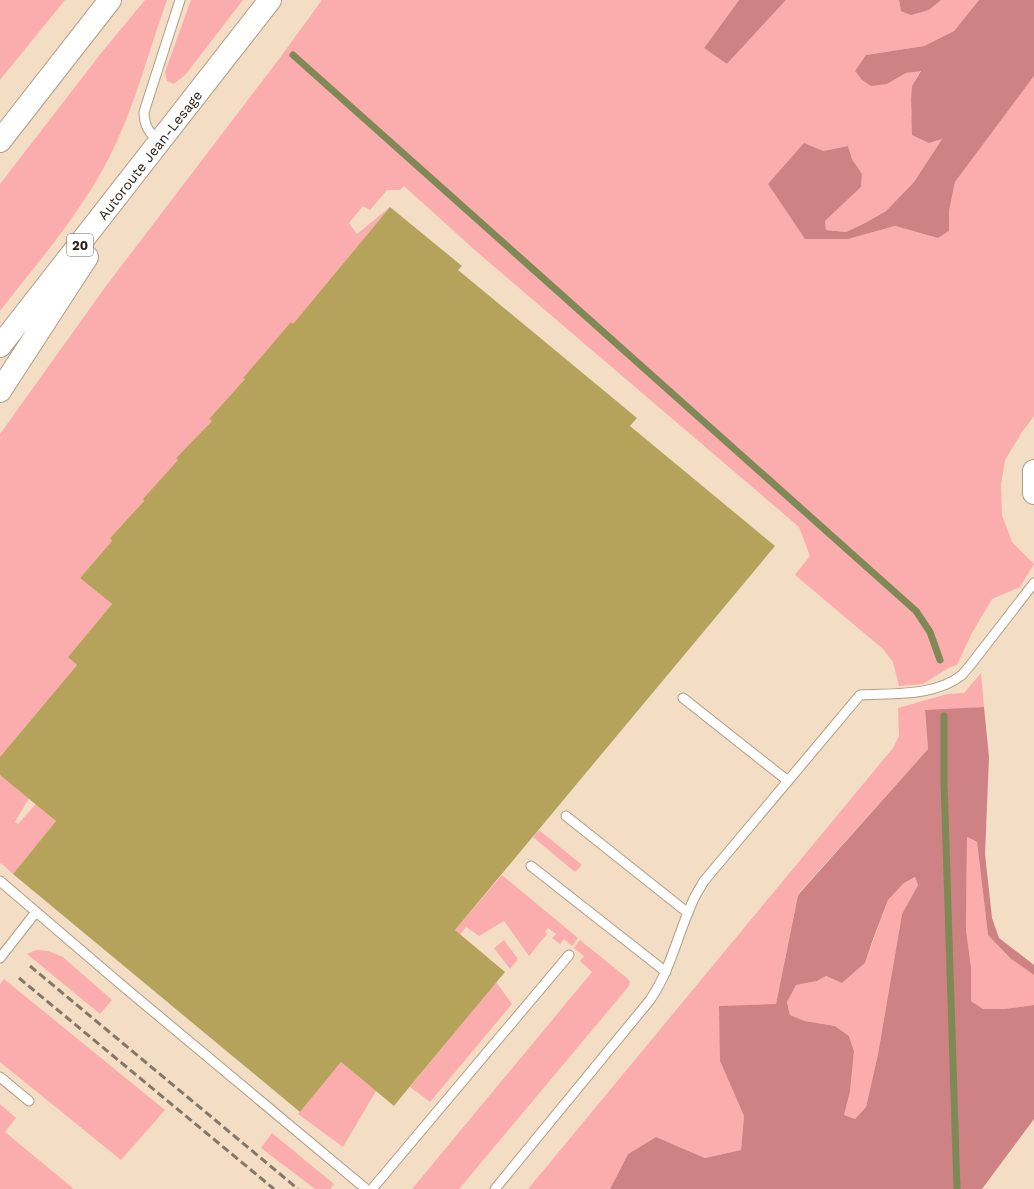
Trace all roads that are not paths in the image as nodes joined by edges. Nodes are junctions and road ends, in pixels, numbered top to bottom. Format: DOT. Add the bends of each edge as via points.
graph roads {
  1 [pos="110,0"];
  2 [pos="180,0"];
  3 [pos="270,0"];
  4 [pos="0,141"];
  5 [pos="160,143"];
  6 [pos="0,346"];
  7 [pos="0,391"];
  8 [pos="1034,471"];
  9 [pos="1034,493"];
  10 [pos="1034,584"];
  11 [pos="683,698"];
  12 [pos="788,781"];
  13 [pos="566,816"];
  14 [pos="531,866"];
  15 [pos="0,881"];
  16 [pos="36,912"];
  17 [pos="688,913"];
  18 [pos="569,955"];
  19 [pos="0,958"];
  20 [pos="666,972"];
  21 [pos="0,1077"];
  22 [pos="29,1101"];
  23 [pos="366,1189"];
  24 [pos="372,1189"];
  25 [pos="495,1189"];
  1 -- 4 [label="main road"];
  2 -- 5 [label="lane" via="144,112 144,121 149,132"];
  3 -- 5 [label="main road, Autoroute Jean-Lesage / 20"];
  5 -- 6 [label="main road, Autoroute Jean-Lesage / 20"];
  5 -- 7 [label="main road"];
  8 -- 9 [label="main road"];
  10 -- 12 [label="lane" via="962,674 947,684 924,691 860,695"];
  11 -- 12 [label="lane"];
  12 -- 17 [label="lane" via="704,881"];
  13 -- 17 [label="lane"];
  14 -- 20 [label="lane"];
  15 -- 16 [label="lane"];
  16 -- 19 [label="lane"];
  16 -- 23 [label="lane"];
  17 -- 20 [label="lane"];
  18 -- 24 [label="lane"];
  20 -- 25 [label="lane" via="650,1000"];
  21 -- 22 [label="lane"];
}
